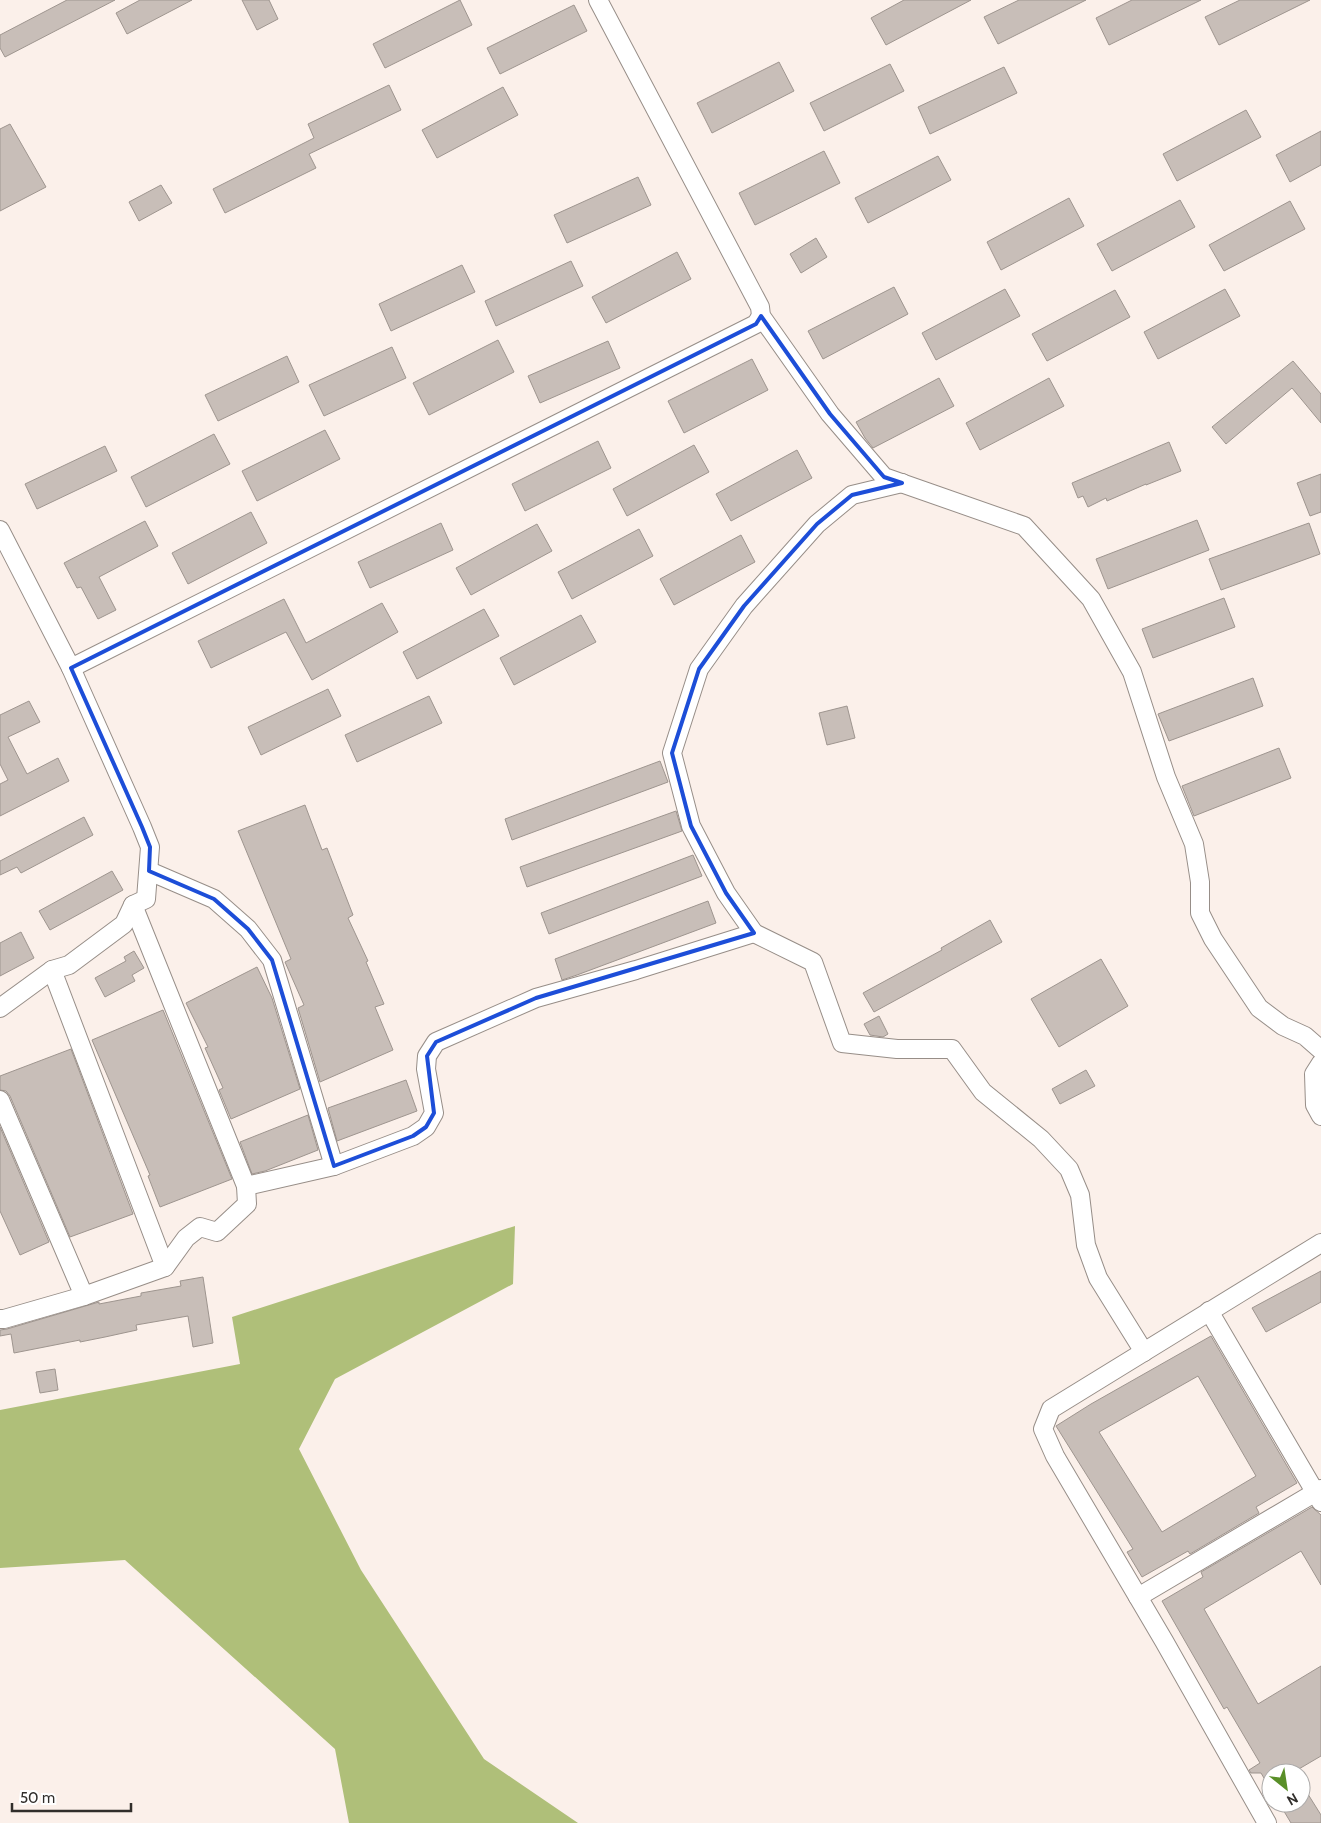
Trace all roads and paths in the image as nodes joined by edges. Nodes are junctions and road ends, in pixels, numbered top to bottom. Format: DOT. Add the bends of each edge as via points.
graph roads {
  1 [pos="598,0"];
  2 [pos="762,316"];
  3 [pos="902,483"];
  4 [pos="0,530"];
  5 [pos="71,668"];
  6 [pos="149,871"];
  7 [pos="133,905"];
  8 [pos="754,933"];
  9 [pos="52,970"];
  10 [pos="0,1008"];
  11 [pos="1321,1050"];
  12 [pos="1321,1063"];
  13 [pos="0,1100"];
  14 [pos="1321,1116"];
  15 [pos="334,1166"];
  16 [pos="246,1186"];
  17 [pos="1321,1243"];
  18 [pos="165,1267"];
  19 [pos="84,1296"];
  20 [pos="1209,1311"];
  21 [pos="0,1319"];
  22 [pos="1144,1352"];
  23 [pos="1319,1494"];
  24 [pos="1138,1597"];
  25 [pos="1267,1823"];
  1 -- 2 [label="street"];
  2 -- 3 [label="street" via="830,414 884,477"];
  2 -- 5 [label="street" via="756,324"];
  3 -- 8 [label="street" via="852,495 817,524 744,606 699,669 672,753 691,826 726,893"];
  3 -- 11 [label="street" via="1024,526 1091,599 1132,672 1166,777 1194,844 1200,882 1200,913 1213,939 1259,1008 1283,1026 1305,1036"];
  4 -- 5 [label="street"];
  5 -- 6 [label="street" via="150,847"];
  6 -- 7 [label="street" via="146,899"];
  6 -- 15 [label="street" via="214,899 248,928 272,960"];
  7 -- 9 [label="street" via="124,924 69,965"];
  7 -- 16 [label="street"];
  8 -- 15 [label="street" via="536,998 436,1042 427,1056 434,1113 426,1126 414,1136"];
  8 -- 22 [label="street" via="813,962 842,1043 897,1049 952,1049 983,1092 1041,1139 1069,1169 1080,1195 1086,1245 1098,1278"];
  9 -- 10 [label="street"];
  9 -- 18 [label="street"];
  12 -- 14 [label="street" via="1314,1074 1315,1105"];
  13 -- 19 [label="street"];
  15 -- 16 [label="street"];
  16 -- 18 [label="street" via="247,1204 217,1232 200,1227 186,1238"];
  17 -- 20 [label="street"];
  18 -- 19 [label="street"];
  19 -- 21 [label="street"];
  20 -- 22 [label="street"];
  20 -- 23 [label="street"];
  22 -- 24 [label="street" via="1051,1409 1044,1429 1056,1456"];
  23 -- 24 [label="street"];
  24 -- 25 [label="street"];
}
